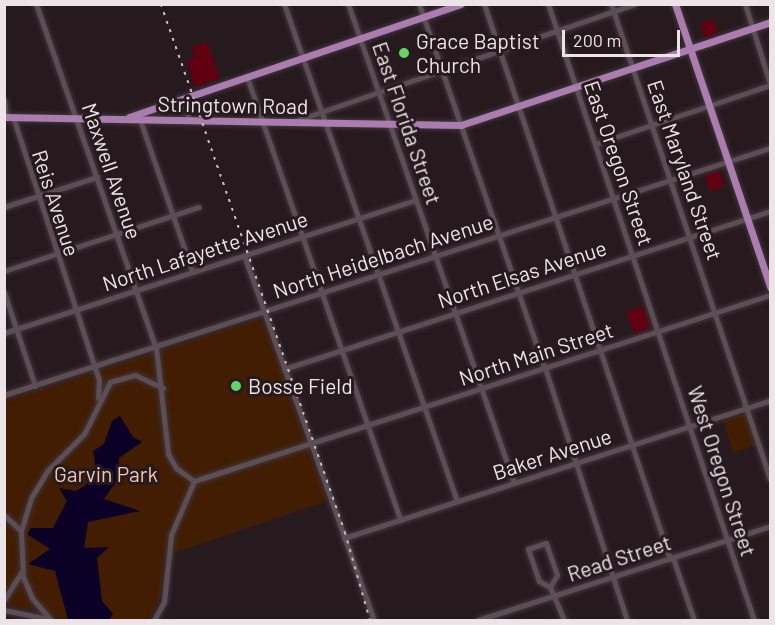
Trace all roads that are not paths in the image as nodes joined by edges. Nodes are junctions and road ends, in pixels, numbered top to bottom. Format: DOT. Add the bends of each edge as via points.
graph roads {
  1 [pos="36,4"];
  2 [pos="284,4"];
  3 [pos="348,4"];
  4 [pos="419,4"];
  5 [pos="460,4"];
  6 [pos="484,4"];
  7 [pos="548,4"];
  8 [pos="611,4"];
  9 [pos="634,4"];
  10 [pos="675,4"];
  11 [pos="745,4"];
  12 [pos="614,12"];
  13 [pos="423,17"];
  14 [pos="771,22"];
  15 [pos="753,28"];
  16 [pos="557,31"];
  17 [pos="360,39"];
  18 [pos="690,49"];
  19 [pos="500,51"];
  20 [pos="303,58"];
  21 [pos="633,68"];
  22 [pos="442,71"];
  23 [pos="247,77"];
  24 [pos="771,85"];
  25 [pos="576,88"];
  26 [pos="379,93"];
  27 [pos="183,99"];
  28 [pos="4,100"];
  29 [pos="709,106"];
  30 [pos="519,107"];
  31 [pos="322,112"];
  32 [pos="8,117"];
  33 [pos="76,118"];
  34 [pos="124,119"];
  35 [pos="140,120"];
  36 [pos="189,120"];
  37 [pos="263,122"];
  38 [pos="291,123"];
  39 [pos="326,124"];
  40 [pos="390,125"];
  41 [pos="460,125"];
  42 [pos="652,125"];
  43 [pos="595,144"];
  44 [pos="771,148"];
  45 [pos="728,162"];
  46 [pos="97,177"];
  47 [pos="671,180"];
  48 [pos="37,196"];
  49 [pos="614,199"];
  50 [pos="416,200"];
  51 [pos="4,207"];
  52 [pos="199,207"];
  53 [pos="771,211"];
  54 [pos="173,216"];
  55 [pos="557,217"];
  56 [pos="359,218"];
  57 [pos="747,219"];
  58 [pos="117,234"];
  59 [pos="499,236"];
  60 [pos="302,237"];
  61 [pos="690,237"];
  62 [pos="56,254"];
  63 [pos="435,256"];
  64 [pos="633,256"];
  65 [pos="245,258"];
  66 [pos="4,271"];
  67 [pos="192,272"];
  68 [pos="378,274"];
  69 [pos="576,274"];
  70 [pos="771,287"];
  71 [pos="136,290"];
  72 [pos="4,292"];
  73 [pos="321,293"];
  74 [pos="518,293"];
  75 [pos="771,295"];
  76 [pos="75,310"];
  77 [pos="264,312"];
  78 [pos="455,313"];
  79 [pos="716,313"];
  80 [pos="16,329"];
  81 [pos="398,332"];
  82 [pos="658,332"];
  83 [pos="4,333"];
  84 [pos="156,348"];
  85 [pos="341,350"];
  86 [pos="602,350"];
  87 [pos="94,367"];
  88 [pos="544,368"];
  89 [pos="284,369"];
  90 [pos="99,381"];
  91 [pos="110,382"];
  92 [pos="35,386"];
  93 [pos="163,388"];
  94 [pos="481,389"];
  95 [pos="4,396"];
  96 [pos="771,400"];
  97 [pos="97,402"];
  98 [pos="424,407"];
  99 [pos="747,408"];
  100 [pos="367,425"];
  101 [pos="690,427"];
  102 [pos="311,444"];
  103 [pos="633,445"];
  104 [pos="577,463"];
  105 [pos="771,479"];
  106 [pos="194,481"];
  107 [pos="514,483"];
  108 [pos="457,501"];
  109 [pos="25,514"];
  110 [pos="4,515"];
  111 [pos="13,520"];
  112 [pos="400,520"];
  113 [pos="771,526"];
  114 [pos="21,531"];
  115 [pos="344,538"];
  116 [pos="727,540"];
  117 [pos="672,558"];
  118 [pos="22,570"];
  119 [pos="613,577"];
  120 [pos="550,587"];
  121 [pos="555,596"];
  122 [pos="4,600"];
  123 [pos="4,610"];
  124 [pos="499,617"];
  125 [pos="52,620"];
  126 [pos="153,621"];
  127 [pos="374,621"];
  128 [pos="478,621"];
  129 [pos="564,621"];
  130 [pos="627,621"];
  131 [pos="694,621"];
  132 [pos="754,621"];
  1 -- 33 [label="street, Maxwell Avenue"];
  2 -- 20 [label="street"];
  3 -- 17 [label="street, East Florida Street"];
  4 -- 13 [label="street"];
  5 -- 13 [label="main road"];
  6 -- 19 [label="street"];
  7 -- 16 [label="street, East Oregon Street"];
  8 -- 12 [label="street, East Maryland Street"];
  9 -- 12 [label="street"];
  10 -- 18 [label="main road"];
  11 -- 15 [label="street"];
  12 -- 16 [label="street"];
  12 -- 21 [label="street, East Maryland Street"];
  13 -- 17 [label="main road"];
  13 -- 22 [label="street"];
  14 -- 15 [label="main road, Stringtown Road"];
  15 -- 18 [label="main road, Stringtown Road"];
  15 -- 24 [label="street"];
  16 -- 19 [label="street"];
  16 -- 25 [label="street, East Oregon Street"];
  17 -- 20 [label="main road"];
  17 -- 26 [label="street, East Florida Street"];
  18 -- 21 [label="main road, Stringtown Road"];
  18 -- 29 [label="main road"];
  19 -- 22 [label="street"];
  19 -- 30 [label="street"];
  20 -- 23 [label="main road"];
  20 -- 31 [label="street"];
  21 -- 25 [label="main road, Stringtown Road"];
  21 -- 42 [label="street, East Maryland Street"];
  22 -- 26 [label="street"];
  22 -- 41 [label="street"];
  23 -- 27 [label="main road"];
  23 -- 37 [label="street"];
  24 -- 29 [label="street"];
  25 -- 30 [label="main road, Stringtown Road"];
  25 -- 43 [label="street, East Oregon Street"];
  26 -- 31 [label="street"];
  26 -- 40 [label="street, East Florida Street"];
  27 -- 34 [label="main road"];
  27 -- 36 [label="street"];
  28 -- 32 [label="street, Reis Avenue"];
  29 -- 42 [label="street"];
  29 -- 45 [label="main road"];
  30 -- 41 [label="main road, Stringtown Road"];
  30 -- 55 [label="street"];
  31 -- 38 [label="street"];
  31 -- 39 [label="street"];
  32 -- 33 [label="main road, Stringtown Road"];
  32 -- 48 [label="street, Reis Avenue"];
  33 -- 34 [label="main road, Stringtown Road"];
  33 -- 46 [label="street, Maxwell Avenue"];
  34 -- 35 [label="main road, Stringtown Road"];
  35 -- 36 [label="main road, Stringtown Road"];
  35 -- 54 [label="street"];
  36 -- 37 [label="main road, Stringtown Road"];
  37 -- 38 [label="main road, Stringtown Road"];
  37 -- 60 [label="street"];
  38 -- 39 [label="main road, Stringtown Road"];
  39 -- 40 [label="main road, Stringtown Road"];
  39 -- 56 [label="street"];
  40 -- 41 [label="main road, Stringtown Road"];
  40 -- 50 [label="street, East Florida Street"];
  41 -- 59 [label="street"];
  42 -- 43 [label="street"];
  42 -- 47 [label="street, East Maryland Street"];
  43 -- 49 [label="street, East Oregon Street"];
  44 -- 45 [label="street, North Heidelbach Avenue"];
  45 -- 47 [label="street, North Heidelbach Avenue"];
  45 -- 57 [label="main road"];
  46 -- 48 [label="street"];
  46 -- 58 [label="street, Maxwell Avenue"];
  47 -- 49 [label="street, North Heidelbach Avenue"];
  47 -- 61 [label="street, East Maryland Street"];
  48 -- 51 [label="street"];
  48 -- 62 [label="street, Reis Avenue"];
  49 -- 55 [label="street, North Heidelbach Avenue"];
  49 -- 64 [label="street, East Oregon Street"];
  50 -- 56 [label="street, North Lafayette Avenue"];
  50 -- 63 [label="street, East Florida Street"];
  52 -- 54 [label="street"];
  53 -- 57 [label="street, North Elsas Avenue"];
  54 -- 58 [label="street"];
  54 -- 67 [label="street"];
  55 -- 59 [label="street, North Heidelbach Avenue"];
  55 -- 69 [label="street"];
  56 -- 60 [label="street, North Lafayette Avenue"];
  56 -- 68 [label="street"];
  57 -- 61 [label="street, North Elsas Avenue"];
  57 -- 70 [label="main road"];
  58 -- 62 [label="street"];
  58 -- 71 [label="street, Maxwell Avenue"];
  59 -- 63 [label="street, North Heidelbach Avenue"];
  59 -- 74 [label="street"];
  60 -- 65 [label="street, North Lafayette Avenue"];
  60 -- 73 [label="street"];
  61 -- 64 [label="street, North Elsas Avenue"];
  61 -- 79 [label="street, East Maryland Street"];
  62 -- 66 [label="street"];
  62 -- 76 [label="street, Reis Avenue"];
  63 -- 68 [label="street, North Heidelbach Avenue"];
  63 -- 78 [label="street, East Florida Street"];
  64 -- 69 [label="street, North Elsas Avenue"];
  64 -- 82 [label="street, East Oregon Street"];
  65 -- 67 [label="street, North Lafayette Avenue"];
  65 -- 77 [label="street"];
  67 -- 71 [label="street, North Lafayette Avenue"];
  68 -- 73 [label="street, North Heidelbach Avenue"];
  68 -- 81 [label="street"];
  69 -- 74 [label="street, North Elsas Avenue"];
  69 -- 86 [label="street"];
  71 -- 76 [label="street, North Lafayette Avenue"];
  71 -- 84 [label="street, Maxwell Avenue"];
  72 -- 80 [label="street"];
  73 -- 77 [label="street, North Heidelbach Avenue"];
  73 -- 85 [label="street"];
  74 -- 78 [label="street, North Elsas Avenue"];
  74 -- 88 [label="street"];
  75 -- 79 [label="street, North Main Street"];
  76 -- 80 [label="street, North Lafayette Avenue"];
  76 -- 87 [label="street, Reis Avenue"];
  77 -- 84 [label="street, North Heidelbach Avenue"];
  77 -- 89 [label="street"];
  78 -- 81 [label="street, North Elsas Avenue"];
  78 -- 94 [label="street, East Florida Street"];
  79 -- 82 [label="street, North Main Street"];
  79 -- 99 [label="street, East Maryland Street"];
  80 -- 83 [label="street, North Lafayette Avenue"];
  80 -- 92 [label="street"];
  81 -- 85 [label="street, North Elsas Avenue"];
  81 -- 98 [label="street"];
  82 -- 86 [label="street, North Main Street"];
  82 -- 101 [label="street, West Oregon Street"];
  84 -- 87 [label="street, North Heidelbach Avenue"];
  84 -- 93 [label="street, Maxwell Avenue"];
  85 -- 89 [label="street, North Elsas Avenue"];
  85 -- 100 [label="street"];
  86 -- 88 [label="street, North Main Street"];
  86 -- 103 [label="street"];
  87 -- 90 [label="street, Reis Avenue"];
  87 -- 92 [label="street, North Heidelbach Avenue"];
  88 -- 94 [label="street, North Main Street"];
  88 -- 104 [label="street"];
  89 -- 102 [label="street"];
  90 -- 91 [label="street"];
  90 -- 97 [label="street"];
  91 -- 93 [label="street" via="135,375"];
  91 -- 97 [label="street"];
  92 -- 95 [label="street, North Heidelbach Avenue"];
  93 -- 106 [label="street, Maxwell Avenue" via="168,454 176,468"];
  94 -- 98 [label="street, North Main Street"];
  94 -- 107 [label="street, East Florida Street"];
  96 -- 99 [label="street, Baker Avenue"];
  97 -- 109 [label="street" via="84,434 43,477"];
  98 -- 100 [label="street, North Main Street"];
  98 -- 108 [label="street"];
  99 -- 101 [label="street, Baker Avenue"];
  99 -- 105 [label="street, East Maryland Street"];
  100 -- 102 [label="street, North Main Street"];
  100 -- 112 [label="street"];
  101 -- 103 [label="street, Baker Avenue"];
  101 -- 116 [label="street, West Oregon Street"];
  102 -- 106 [label="street, North Main Street"];
  102 -- 115 [label="street"];
  103 -- 104 [label="street, Baker Avenue"];
  103 -- 117 [label="street"];
  104 -- 107 [label="street, Baker Avenue"];
  104 -- 119 [label="street"];
  106 -- 126 [label="street" via="174,522 164,602"];
  107 -- 108 [label="street, Baker Avenue"];
  108 -- 112 [label="street, Baker Avenue"];
  109 -- 111 [label="street"];
  109 -- 114 [label="street"];
  110 -- 111 [label="street"];
  111 -- 114 [label="street"];
  112 -- 115 [label="street, Baker Avenue"];
  113 -- 116 [label="street, Read Street"];
  114 -- 118 [label="street"];
  115 -- 127 [label="street"];
  116 -- 117 [label="street, Read Street"];
  116 -- 132 [label="street, West Oregon Street"];
  117 -- 119 [label="street, Read Street"];
  117 -- 131 [label="street"];
  118 -- 122 [label="street"];
  118 -- 125 [label="street" via="32,598"];
  119 -- 121 [label="street, Read Street"];
  119 -- 130 [label="street"];
  120 -- 120 [label="street" via="557,575 546,543 528,549 539,581"];
  120 -- 121 [label="street"];
  121 -- 124 [label="street, Read Street"];
  121 -- 129 [label="street"];
  123 -- 125 [label="street"];
  124 -- 128 [label="street, Read Street"];
}
